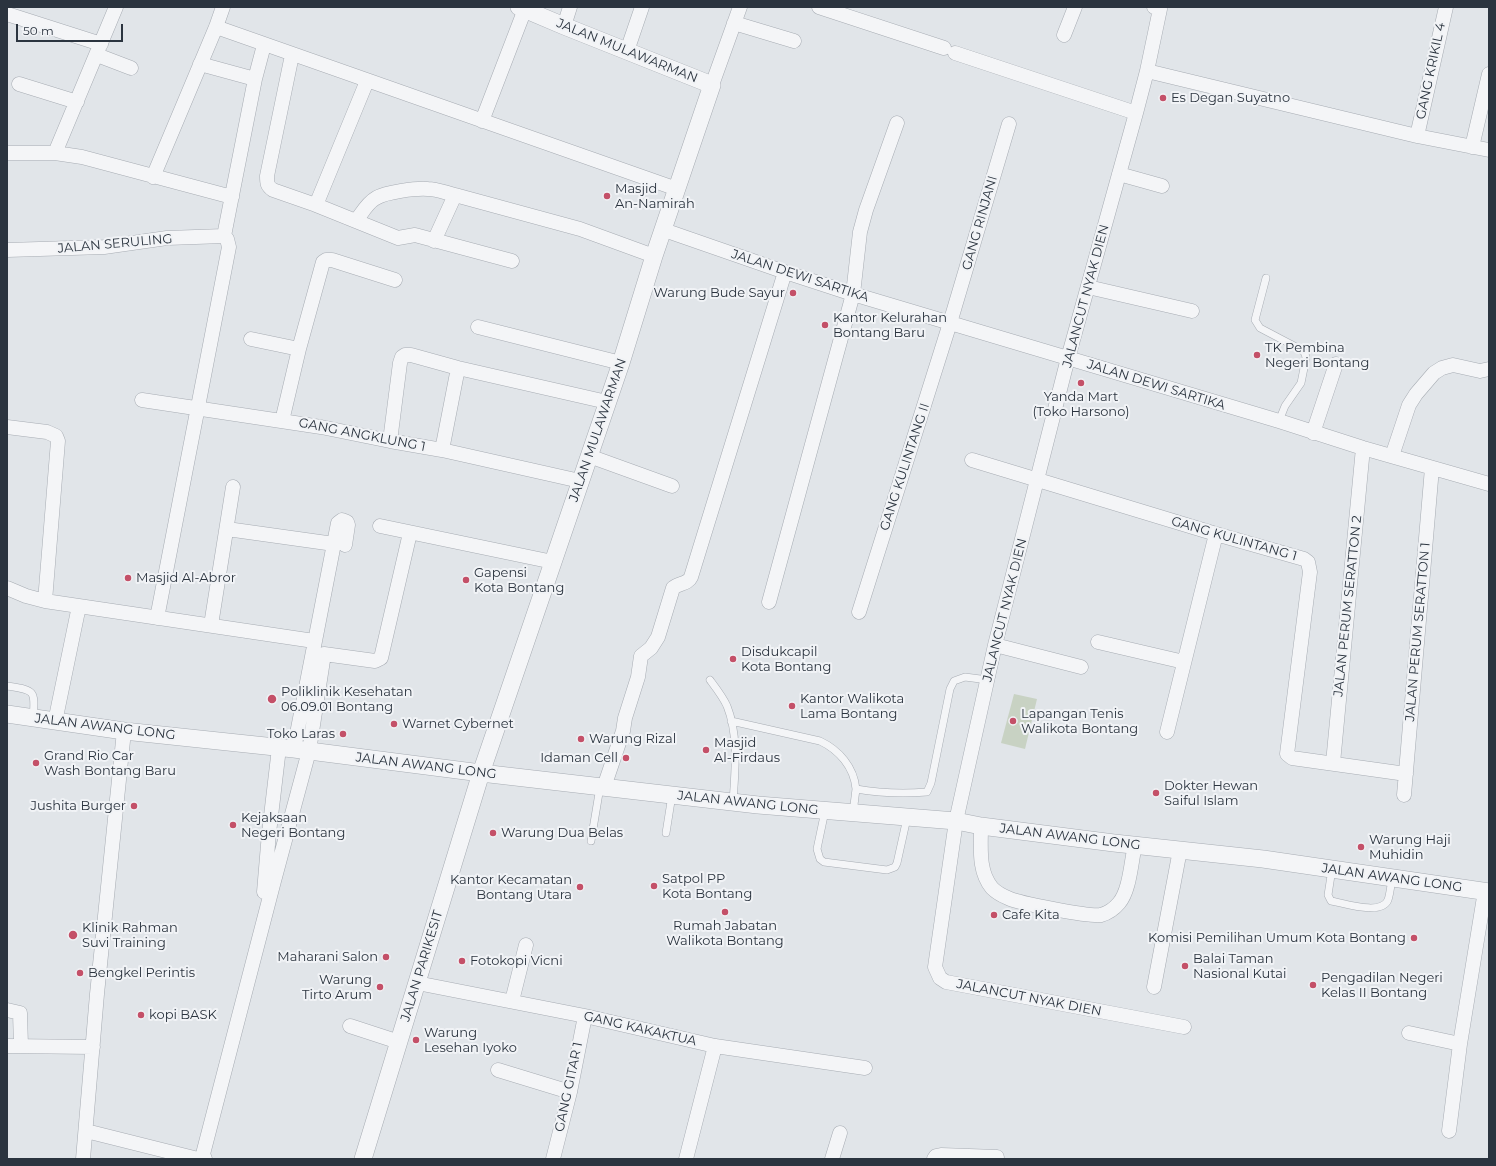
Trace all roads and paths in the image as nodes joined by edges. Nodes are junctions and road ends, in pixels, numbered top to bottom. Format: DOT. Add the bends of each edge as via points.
graph roads {
  1 [pos="116,7"];
  2 [pos="223,7"];
  3 [pos="570,7"];
  4 [pos="642,7"];
  5 [pos="740,7"];
  6 [pos="819,7"];
  7 [pos="1075,7"];
  8 [pos="1446,7"];
  9 [pos="522,8"];
  10 [pos="1158,8"];
  11 [pos="7,14"];
  12 [pos="734,23"];
  13 [pos="564,26"];
  14 [pos="216,27"];
  15 [pos="1064,35"];
  16 [pos="794,40"];
  17 [pos="264,45"];
  18 [pos="99,50"];
  19 [pos="627,51"];
  20 [pos="292,55"];
  21 [pos="200,64"];
  22 [pos="131,68"];
  23 [pos="1147,71"];
  24 [pos="1489,74"];
  25 [pos="255,79"];
  26 [pos="367,81"];
  27 [pos="20,84"];
  28 [pos="712,85"];
  29 [pos="77,102"];
  30 [pos="1136,113"];
  31 [pos="482,121"];
  32 [pos="896,123"];
  33 [pos="1008,124"];
  34 [pos="1417,136"];
  35 [pos="1472,146"];
  36 [pos="1489,150"];
  37 [pos="7,153"];
  38 [pos="55,153"];
  39 [pos="1119,174"];
  40 [pos="153,177"];
  41 [pos="1162,186"];
  42 [pos="677,189"];
  43 [pos="455,195"];
  44 [pos="232,197"];
  45 [pos="316,205"];
  46 [pos="356,221"];
  47 [pos="664,230"];
  48 [pos="224,236"];
  49 [pos="434,241"];
  50 [pos="7,250"];
  51 [pos="654,256"];
  52 [pos="512,261"];
  53 [pos="785,272"];
  54 [pos="1266,278"];
  55 [pos="395,280"];
  56 [pos="1088,287"];
  57 [pos="853,294"];
  58 [pos="1192,311"];
  59 [pos="950,323"];
  60 [pos="478,327"];
  61 [pos="251,339"];
  62 [pos="298,349"];
  63 [pos="1068,358"];
  64 [pos="621,363"];
  65 [pos="1336,364"];
  66 [pos="458,368"];
  67 [pos="1489,369"];
  68 [pos="142,400"];
  69 [pos="607,402"];
  70 [pos="199,408"];
  71 [pos="282,421"];
  72 [pos="1279,421"];
  73 [pos="7,427"];
  74 [pos="1313,433"];
  75 [pos="390,441"];
  76 [pos="1364,448"];
  77 [pos="442,450"];
  78 [pos="589,456"];
  79 [pos="1392,456"];
  80 [pos="972,460"];
  81 [pos="1432,468"];
  82 [pos="1037,479"];
  83 [pos="580,481"];
  84 [pos="1489,484"];
  85 [pos="672,486"];
  86 [pos="233,487"];
  87 [pos="380,526"];
  88 [pos="227,529"];
  89 [pos="410,533"];
  90 [pos="1216,534"];
  91 [pos="553,562"];
  92 [pos="7,588"];
  93 [pos="46,601"];
  94 [pos="769,602"];
  95 [pos="79,606"];
  96 [pos="859,612"];
  97 [pos="157,618"];
  98 [pos="211,626"];
  99 [pos="314,641"];
  100 [pos="1098,642"];
  101 [pos="995,645"];
  102 [pos="1184,662"];
  103 [pos="1081,667"];
  104 [pos="710,680"];
  105 [pos="988,680"];
  106 [pos="7,686"];
  107 [pos="7,714"];
  108 [pos="33,718"];
  109 [pos="731,721"];
  110 [pos="55,722"];
  111 [pos="124,731"];
  112 [pos="1167,732"];
  113 [pos="294,749"];
  114 [pos="1333,763"];
  115 [pos="481,774"];
  116 [pos="1406,774"];
  117 [pos="602,787"];
  118 [pos="856,789"];
  119 [pos="672,795"];
  120 [pos="1404,795"];
  121 [pos="733,802"];
  122 [pos="825,811"];
  123 [pos="853,813"];
  124 [pos="907,818"];
  125 [pos="956,821"];
  126 [pos="981,826"];
  127 [pos="666,834"];
  128 [pos="591,841"];
  129 [pos="1135,845"];
  130 [pos="1180,850"];
  131 [pos="1332,869"];
  132 [pos="1392,878"];
  133 [pos="264,892"];
  134 [pos="1487,892"];
  135 [pos="526,945"];
  136 [pos="417,983"];
  137 [pos="1154,987"];
  138 [pos="512,1001"];
  139 [pos="7,1010"];
  140 [pos="585,1016"];
  141 [pos="350,1026"];
  142 [pos="1184,1027"];
  143 [pos="1409,1033"];
  144 [pos="399,1042"];
  145 [pos="1460,1044"];
  146 [pos="14,1046"];
  147 [pos="715,1046"];
  148 [pos="92,1047"];
  149 [pos="865,1068"];
  150 [pos="498,1070"];
  151 [pos="570,1092"];
  152 [pos="86,1131"];
  153 [pos="1449,1131"];
  154 [pos="840,1133"];
  155 [pos="997,1157"];
  156 [pos="83,1159"];
  157 [pos="198,1159"];
  158 [pos="205,1159"];
  159 [pos="363,1159"];
  160 [pos="553,1159"];
  161 [pos="686,1159"];
  162 [pos="832,1159"];
  163 [pos="934,1159"];
  1 -- 18 [label="street"];
  2 -- 14 [label="street"];
  3 -- 13 [label="street"];
  4 -- 19 [label="street"];
  5 -- 12 [label="street, JALAN MULAWARMAN"];
  6 -- 30 [label="street"];
  7 -- 15 [label="street"];
  8 -- 34 [label="street, GANG KRIKIL 4"];
  9 -- 13 [label="street, JALAN MULAWARMAN"];
  9 -- 31 [label="street"];
  10 -- 23 [label="street, JALANCUT NYAK DIEN"];
  11 -- 18 [label="street"];
  12 -- 16 [label="street"];
  12 -- 28 [label="street, JALAN MULAWARMAN"];
  13 -- 19 [label="street, JALAN MULAWARMAN"];
  14 -- 17 [label="street"];
  14 -- 21 [label="street"];
  17 -- 20 [label="street"];
  17 -- 25 [label="street"];
  18 -- 22 [label="street"];
  18 -- 29 [label="street"];
  19 -- 28 [label="street, JALAN MULAWARMAN"];
  20 -- 26 [label="street"];
  20 -- 45 [label="street" via="267,183 272,190"];
  21 -- 25 [label="street"];
  21 -- 40 [label="street"];
  23 -- 30 [label="street, JALANCUT NYAK DIEN"];
  23 -- 34 [label="street"];
  24 -- 35 [label="street"];
  25 -- 44 [label="street"];
  26 -- 31 [label="street"];
  26 -- 45 [label="street"];
  27 -- 29 [label="street"];
  28 -- 42 [label="street, JALAN MULAWARMAN"];
  29 -- 38 [label="street"];
  30 -- 39 [label="street, JALANCUT NYAK DIEN"];
  31 -- 42 [label="street"];
  32 -- 57 [label="street" via="860,232"];
  33 -- 59 [label="street, GANG RINJANI"];
  34 -- 35 [label="street"];
  35 -- 36 [label="street"];
  37 -- 38 [label="street"];
  38 -- 40 [label="street" via="82,157"];
  39 -- 41 [label="street"];
  39 -- 56 [label="street, JALANCUT NYAK DIEN"];
  40 -- 44 [label="street"];
  42 -- 47 [label="street, JALAN MULAWARMAN"];
  43 -- 46 [label="street" via="428,189 383,195 370,202"];
  43 -- 49 [label="street"];
  43 -- 51 [label="street" via="580,230"];
  44 -- 48 [label="street"];
  45 -- 46 [label="street"];
  46 -- 49 [label="street" via="398,238 415,235"];
  47 -- 51 [label="street, JALAN MULAWARMAN"];
  47 -- 53 [label="street, JALAN DEWI SARTIKA"];
  48 -- 50 [label="street, JALAN SERULING" via="166,238 104,247"];
  48 -- 70 [label="street" via="229,247"];
  49 -- 52 [label="street"];
  51 -- 64 [label="street, JALAN MULAWARMAN"];
  53 -- 57 [label="street, JALAN DEWI SARTIKA"];
  53 -- 117 [label="street" via="692,577 673,588 658,637 651,648 641,656 638,677 623,730"];
  54 -- 72 [label="lane" via="1256,324 1300,349 1306,358 1301,383 1285,406"];
  55 -- 62 [label="street" via="332,260 323,262"];
  56 -- 58 [label="street"];
  56 -- 63 [label="street, JALANCUT NYAK DIEN"];
  57 -- 59 [label="street, JALAN DEWI SARTIKA"];
  57 -- 94 [label="street"];
  59 -- 63 [label="street, JALAN DEWI SARTIKA"];
  59 -- 96 [label="street, GANG KULINTANG II"];
  60 -- 64 [label="street"];
  61 -- 62 [label="street"];
  62 -- 71 [label="street"];
  63 -- 72 [label="street, JALAN DEWI SARTIKA"];
  63 -- 82 [label="street, JALANCUT NYAK DIEN"];
  64 -- 69 [label="street, JALAN MULAWARMAN"];
  65 -- 74 [label="street"];
  66 -- 69 [label="street"];
  66 -- 75 [label="street" via="412,355 402,357"];
  66 -- 77 [label="street"];
  67 -- 79 [label="street" via="1480,371 1453,365 1434,373 1409,405"];
  68 -- 70 [label="street, GANG ANGKLUNG 1"];
  69 -- 78 [label="street, JALAN MULAWARMAN"];
  70 -- 71 [label="street, GANG ANGKLUNG 1"];
  70 -- 97 [label="street"];
  71 -- 75 [label="street, GANG ANGKLUNG 1"];
  72 -- 74 [label="street, JALAN DEWI SARTIKA"];
  73 -- 93 [label="street" via="47,432 56,436 58,441"];
  74 -- 76 [label="street, JALAN DEWI SARTIKA"];
  75 -- 77 [label="street, GANG ANGKLUNG 1"];
  76 -- 79 [label="street, JALAN DEWI SARTIKA"];
  76 -- 114 [label="street, JALAN PERUM SERATTON 2"];
  77 -- 83 [label="street, GANG ANGKLUNG 1"];
  78 -- 83 [label="street, JALAN MULAWARMAN"];
  78 -- 85 [label="street"];
  79 -- 81 [label="street, JALAN DEWI SARTIKA"];
  80 -- 82 [label="street, GANG KULINTANG 1"];
  81 -- 84 [label="street, JALAN DEWI SARTIKA"];
  81 -- 116 [label="street, JALAN PERUM SERATTON 1"];
  82 -- 90 [label="street, GANG KULINTANG 1"];
  82 -- 101 [label="street, JALANCUT NYAK DIEN"];
  83 -- 91 [label="street, JALAN MULAWARMAN"];
  86 -- 88 [label="street"];
  87 -- 89 [label="street"];
  88 -- 98 [label="street"];
  88 -- 99 [label="street" via="339,544"];
  89 -- 91 [label="street"];
  89 -- 113 [label="street" via="381,658 375,661 324,654"];
  90 -- 102 [label="street"];
  90 -- 114 [label="street, GANG KULINTANG 1" via="1308,562 1310,572 1287,754 1292,758"];
  91 -- 115 [label="street, JALAN MULAWARMAN"];
  92 -- 93 [label="street"];
  93 -- 95 [label="street"];
  95 -- 97 [label="street"];
  95 -- 110 [label="street"];
  97 -- 98 [label="street"];
  98 -- 99 [label="street"];
  99 -- 113 [label="street"];
  100 -- 102 [label="street"];
  101 -- 103 [label="street"];
  101 -- 105 [label="street, JALANCUT NYAK DIEN"];
  102 -- 112 [label="street"];
  104 -- 109 [label="lane" via="728,707"];
  105 -- 118 [label="lane" via="965,677 954,681 945,707 931,783 927,792 872,792"];
  105 -- 125 [label="street, JALANCUT NYAK DIEN"];
  106 -- 108 [label="lane" via="31,692 35,702"];
  107 -- 108 [label="street, JALAN AWANG LONG"];
  108 -- 110 [label="street, JALAN AWANG LONG"];
  109 -- 118 [label="lane" via="831,746 851,768"];
  109 -- 121 [label="lane" via="736,764"];
  110 -- 111 [label="street, JALAN AWANG LONG"];
  111 -- 113 [label="street, JALAN AWANG LONG"];
  111 -- 148 [label="street"];
  113 -- 115 [label="street, JALAN AWANG LONG"];
  113 -- 133 [label="street" via="269,833"];
  113 -- 158 [label="street" via="274,881 203,1154"];
  114 -- 116 [label="street, GANG KULINTANG 1"];
  115 -- 117 [label="street, JALAN AWANG LONG"];
  115 -- 136 [label="street, JALAN PARIKESIT"];
  116 -- 120 [label="street, JALAN PERUM SERATTON 1"];
  117 -- 119 [label="street, JALAN AWANG LONG"];
  117 -- 128 [label="lane"];
  118 -- 123 [label="lane"];
  119 -- 121 [label="street, JALAN AWANG LONG"];
  119 -- 127 [label="lane"];
  121 -- 122 [label="street, JALAN AWANG LONG"];
  122 -- 123 [label="street, JALAN AWANG LONG"];
  122 -- 124 [label="lane" via="817,849 820,859 824,862 887,870 895,867 897,863"];
  123 -- 124 [label="street, JALAN AWANG LONG"];
  124 -- 125 [label="street, JALAN AWANG LONG"];
  125 -- 126 [label="street, JALAN AWANG LONG"];
  125 -- 142 [label="street, JALANCUT NYAK DIEN" via="935,967 940,978 946,982"];
  126 -- 129 [label="street, JALAN AWANG LONG"];
  126 -- 129 [label="street" via="982,867 993,889 1019,902 1086,914 1100,915 1110,912 1119,904 1125,894"];
  129 -- 130 [label="street, JALAN AWANG LONG"];
  130 -- 131 [label="street, JALAN AWANG LONG"];
  130 -- 137 [label="street"];
  131 -- 132 [label="street, JALAN AWANG LONG"];
  131 -- 132 [label="lane" via="1328,895 1331,901 1370,908 1382,907 1388,901"];
  132 -- 134 [label="street, JALAN AWANG LONG"];
  134 -- 145 [label="street"];
  135 -- 138 [label="street"];
  136 -- 138 [label="street, GANG KAKAKTUA"];
  136 -- 144 [label="street, JALAN PARIKESIT"];
  138 -- 140 [label="street, GANG KAKAKTUA"];
  139 -- 146 [label="street" via="20,1013"];
  140 -- 147 [label="street, GANG KAKAKTUA"];
  140 -- 151 [label="street, GANG GITAR 1"];
  141 -- 144 [label="street"];
  143 -- 145 [label="street"];
  144 -- 159 [label="street, JALAN PARIKESIT"];
  145 -- 153 [label="street"];
  146 -- 148 [label="street"];
  147 -- 149 [label="street, GANG KAKAKTUA"];
  147 -- 161 [label="street"];
  148 -- 152 [label="street"];
  150 -- 151 [label="street"];
  151 -- 160 [label="street, GANG GITAR 1"];
  152 -- 156 [label="street"];
  152 -- 157 [label="street"];
  154 -- 162 [label="street"];
  155 -- 163 [label="street" via="941,1155"];
}
